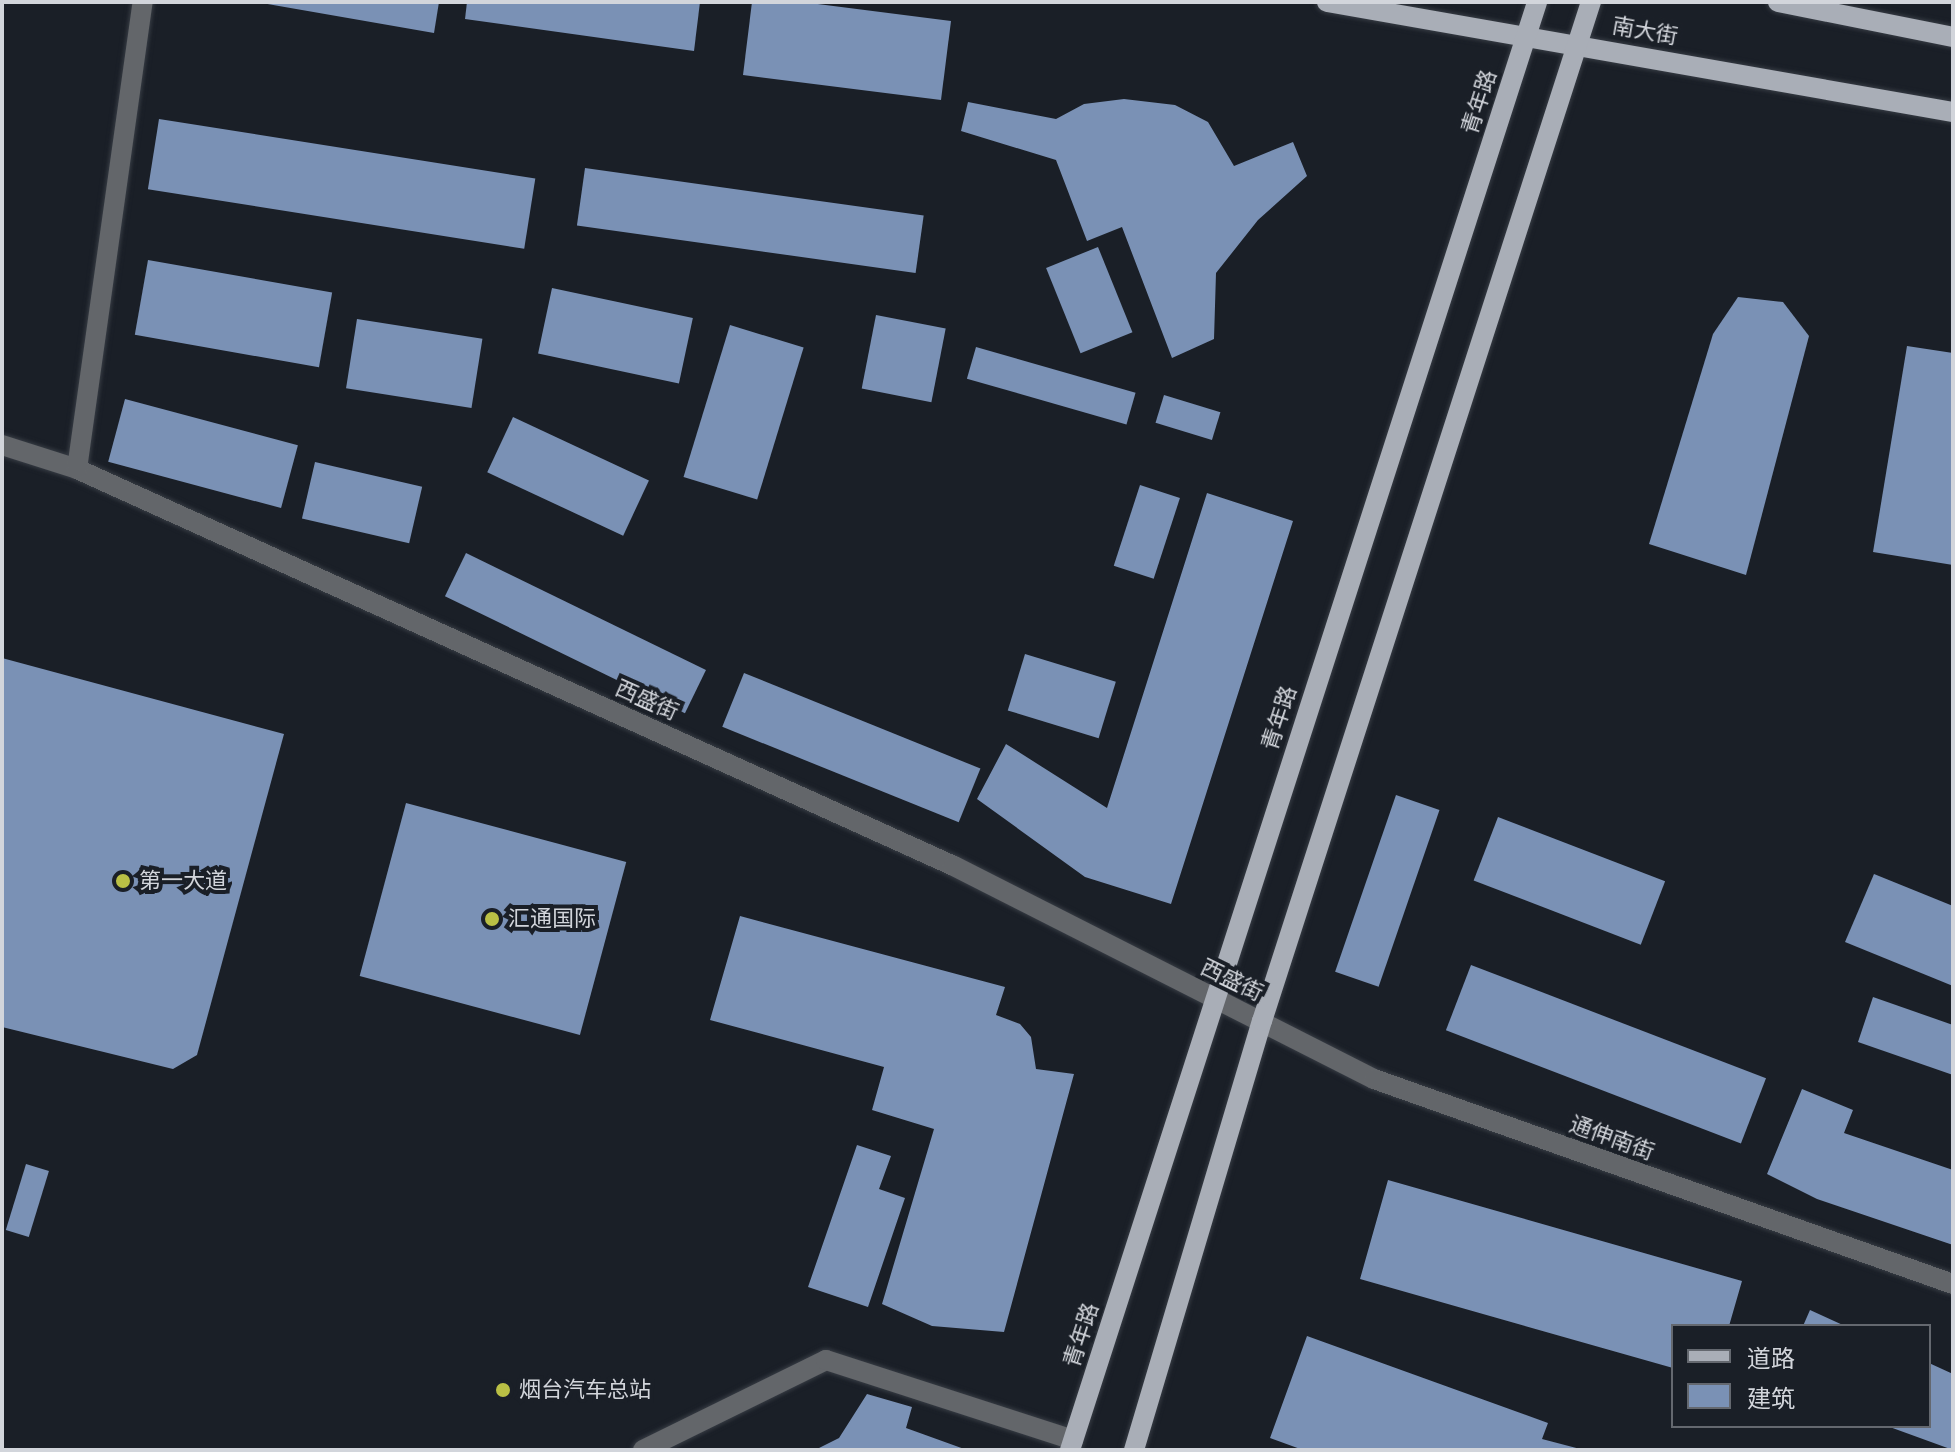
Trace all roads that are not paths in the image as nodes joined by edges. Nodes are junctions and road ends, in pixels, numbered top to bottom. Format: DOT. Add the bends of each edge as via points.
graph roads {
  1 [pos="143,2"];
  2 [pos="1327,2"];
  3 [pos="1537,2"];
  4 [pos="1591,2"];
  5 [pos="1778,2"];
  6 [pos="1527,33"];
  7 [pos="1953,37"];
  8 [pos="1578,43"];
  9 [pos="1953,112"];
  10 [pos="2,445"];
  11 [pos="77,469"];
  12 [pos="1213,998"];
  13 [pos="1262,1021"];
  14 [pos="1953,1284"];
  15 [pos="1072,1445"];
  16 [pos="643,1450"];
  17 [pos="1134,1450"];
  1 -- 11 [label="street"];
  2 -- 6 [label="main road, 南大街"];
  3 -- 6 [label="main road, 青年路"];
  4 -- 8 [label="main road"];
  5 -- 7 [label="main road"];
  6 -- 8 [label="main road, 南大街"];
  6 -- 12 [label="main road, 青年路"];
  8 -- 9 [label="main road, 南大街"];
  8 -- 13 [label="main road"];
  10 -- 11 [label="street, 西盛街"];
  11 -- 12 [label="street, 西盛街" via="954,866"];
  12 -- 13 [label="street, 西盛街"];
  12 -- 15 [label="main road, 青年路"];
  13 -- 14 [label="street, 通伸南街" via="1374,1079"];
  13 -- 17 [label="main road"];
  15 -- 16 [label="street" via="826,1360"];
}
